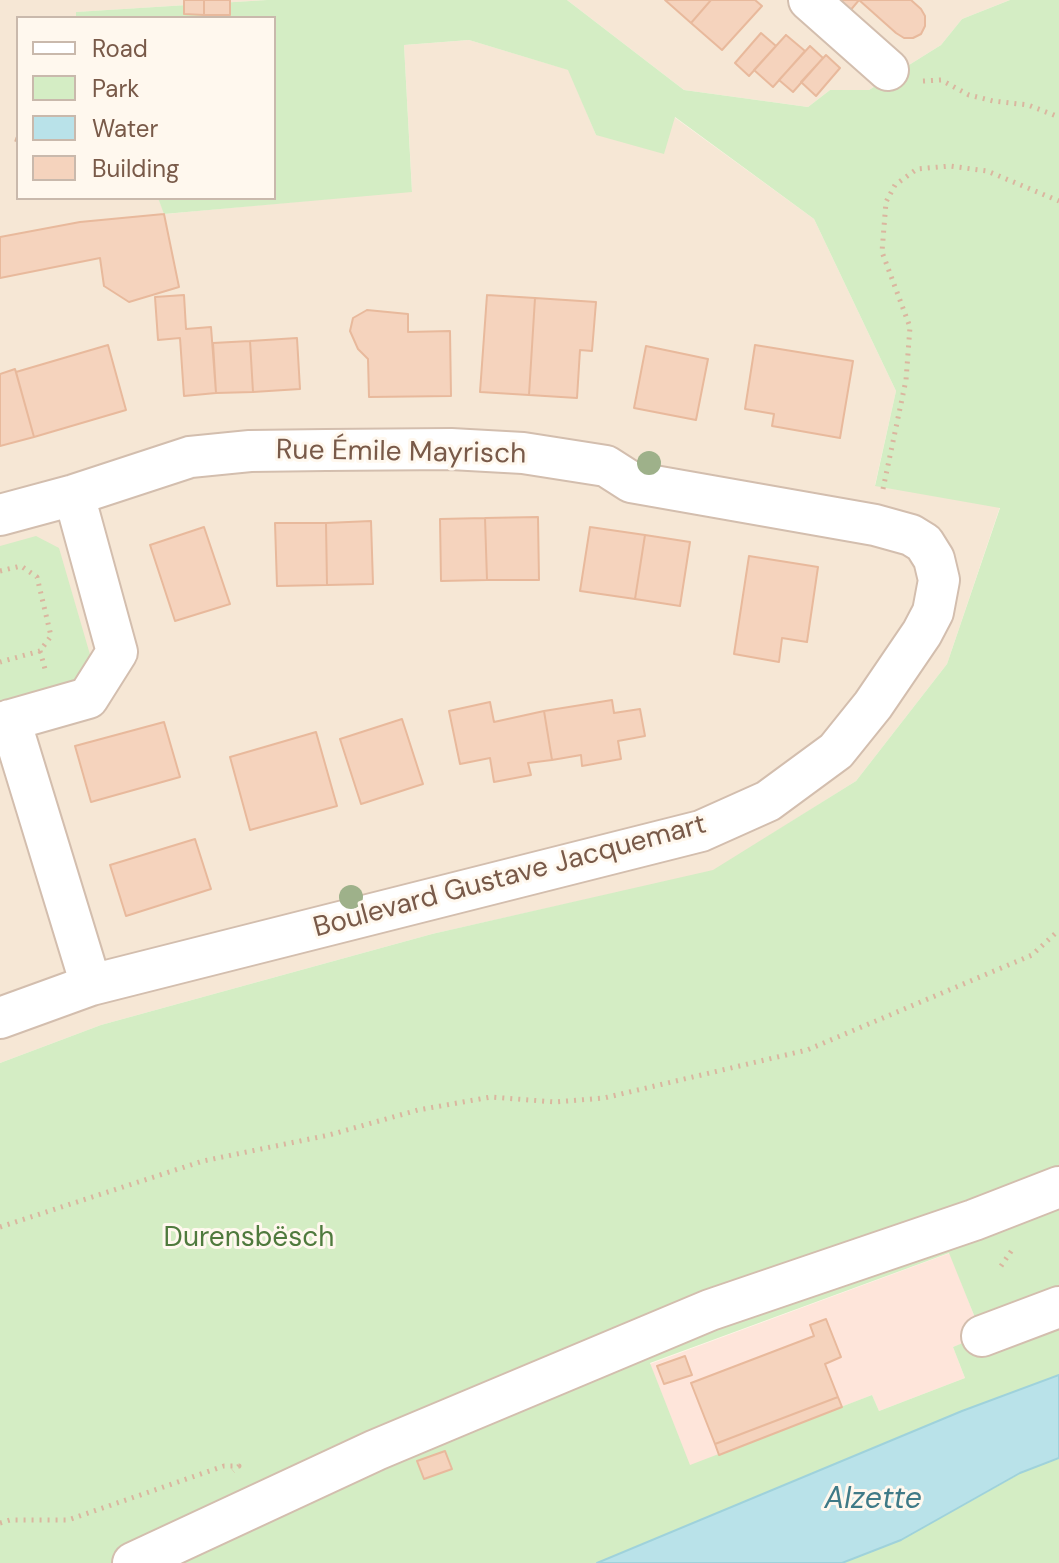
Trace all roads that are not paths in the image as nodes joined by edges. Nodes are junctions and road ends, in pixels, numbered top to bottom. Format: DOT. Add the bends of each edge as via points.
graph roads {
  1 [pos="809,0"];
  2 [pos="888,70"];
  3 [pos="74,495"];
  4 [pos="0,515"];
  5 [pos="934,559"];
  6 [pos="5,722"];
  7 [pos="91,985"];
  8 [pos="0,1018"];
  9 [pos="1059,1187"];
  10 [pos="1059,1307"];
  11 [pos="982,1336"];
  12 [pos="133,1563"];
  1 -- 2 [label="street"];
  3 -- 4 [label="street, Rue Émile Mayrisch"];
  3 -- 5 [label="street, Rue Émile Mayrisch" via="190,457 250,451 523,453 606,466 631,482 875,525 911,535"];
  3 -- 6 [label="street" via="117,652 88,698"];
  5 -- 7 [label="street, Boulevard Gustave Jacquemart" via="939,580 933,612 873,705 836,751 768,801 701,831"];
  6 -- 7 [label="street"];
  7 -- 8 [label="street, Boulevard Gustave Jacquemart"];
  9 -- 12 [label="street" via="710,1310 376,1450"];
  10 -- 11 [label="street"];
}
